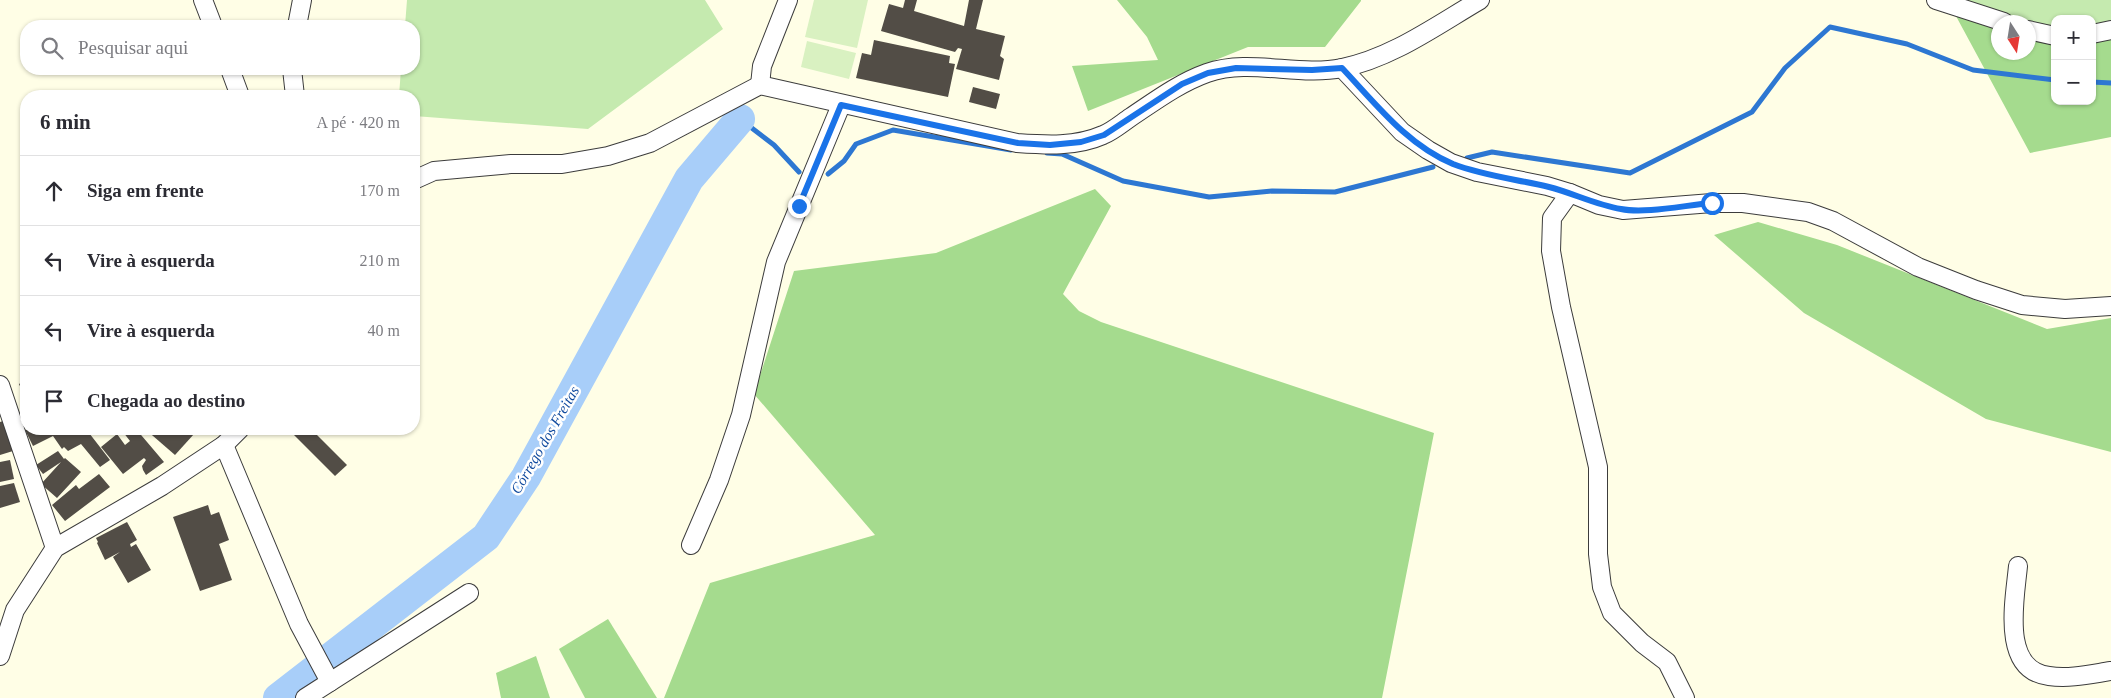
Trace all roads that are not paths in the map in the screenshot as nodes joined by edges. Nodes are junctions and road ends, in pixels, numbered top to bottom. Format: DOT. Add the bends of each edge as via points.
graph roads {
  1 [pos="203,0"];
  2 [pos="302,0"];
  3 [pos="788,0"];
  4 [pos="1480,0"];
  5 [pos="1936,0"];
  6 [pos="1991,18"];
  7 [pos="211,20"];
  8 [pos="298,20"];
  9 [pos="2111,30"];
  10 [pos="2036,32"];
  11 [pos="2096,33"];
  12 [pos="2051,35"];
  13 [pos="1342,68"];
  14 [pos="232,75"];
  15 [pos="292,75"];
  16 [pos="760,85"];
  17 [pos="238,90"];
  18 [pos="294,90"];
  19 [pos="841,105"];
  20 [pos="420,177"];
  21 [pos="1570,193"];
  22 [pos="2111,306"];
  23 [pos="0,385"];
  24 [pos="234,435"];
  25 [pos="224,445"];
  26 [pos="691,546"];
  27 [pos="55,548"];
  28 [pos="2018,566"];
  29 [pos="468,593"];
  30 [pos="0,656"];
  31 [pos="2111,671"];
  32 [pos="328,679"];
  33 [pos="305,698"];
  34 [pos="1686,698"];
  1 -- 7 [label="street"];
  2 -- 8 [label="street"];
  3 -- 16 [label="street" via="762,66"];
  4 -- 13 [label="street" via="1386,54"];
  5 -- 6 [label="street"];
  9 -- 11 [label="street"];
  10 -- 12 [label="street"];
  13 -- 19 [label="street" via="1236,68 1208,73 1182,84 1104,135 1081,142 1050,145 1018,143"];
  13 -- 21 [label="street" via="1402,132 1451,163 1476,172"];
  14 -- 17 [label="street"];
  15 -- 18 [label="street"];
  16 -- 19 [label="street"];
  16 -- 20 [label="street" via="650,143 608,156 562,164 512,164 434,171"];
  19 -- 26 [label="street" via="776,262 740,415 719,480"];
  21 -- 22 [label="street" via="1624,210 1743,203 1808,212 1834,221 1918,267 2022,305 2064,309"];
  21 -- 34 [label="street" via="1552,218 1551,251 1598,467 1598,554 1602,587 1612,613 1667,662"];
  23 -- 27 [label="street"];
  24 -- 25 [label="street"];
  25 -- 27 [label="street" via="162,486"];
  25 -- 32 [label="street" via="299,624"];
  27 -- 30 [label="street" via="15,610"];
  28 -- 31 [label="street" via="2013,638 2030,668 2047,676 2066,677"];
  29 -- 32 [label="street"];
  32 -- 33 [label="street"];
}
